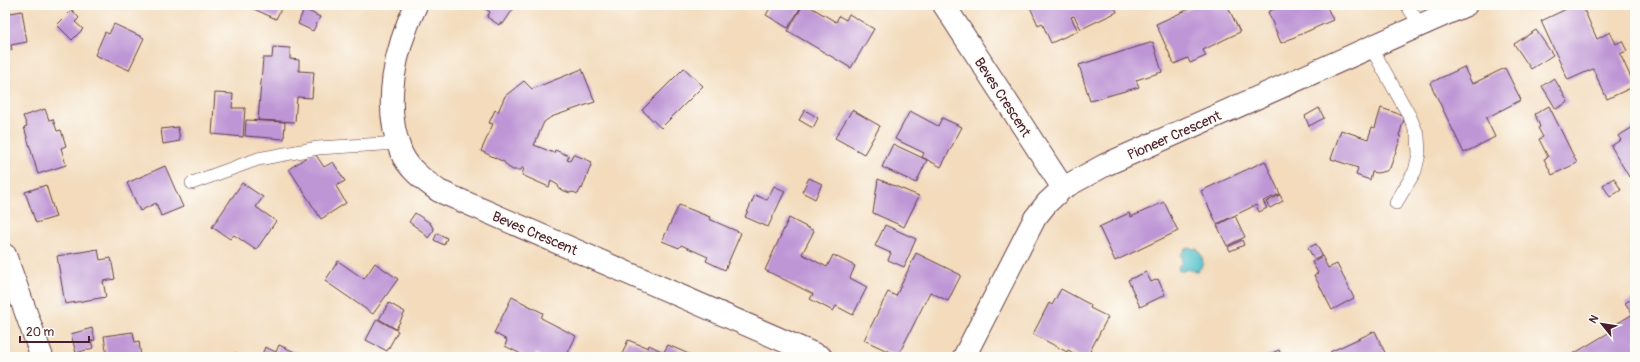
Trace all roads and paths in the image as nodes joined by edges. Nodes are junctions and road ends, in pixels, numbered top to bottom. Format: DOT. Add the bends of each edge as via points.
graph roads {
  1 [pos="416,5"];
  2 [pos="944,5"];
  3 [pos="1407,5"];
  4 [pos="1466,5"];
  5 [pos="1420,25"];
  6 [pos="1371,47"];
  7 [pos="399,143"];
  8 [pos="192,183"];
  9 [pos="1063,188"];
  10 [pos="1396,203"];
  11 [pos="5,255"];
  12 [pos="42,357"];
  13 [pos="821,357"];
  14 [pos="964,357"];
  1 -- 7 [label="street, Beves Crescent" via="397,58 392,90 394,124"];
  2 -- 9 [label="street, Beves Crescent"];
  3 -- 5 [label="lane"];
  4 -- 5 [label="street, Pioneer Crescent"];
  5 -- 6 [label="street, Pioneer Crescent"];
  6 -- 9 [label="street, Pioneer Crescent" via="1105,165"];
  6 -- 10 [label="lane" via="1418,136 1419,154 1415,171"];
  7 -- 8 [label="lane" via="318,148 265,157"];
  7 -- 13 [label="street, Beves Crescent" via="401,154 416,174 439,191"];
  9 -- 14 [label="street, Pioneer Crescent" via="1035,218"];
  11 -- 12 [label="street"];
}
